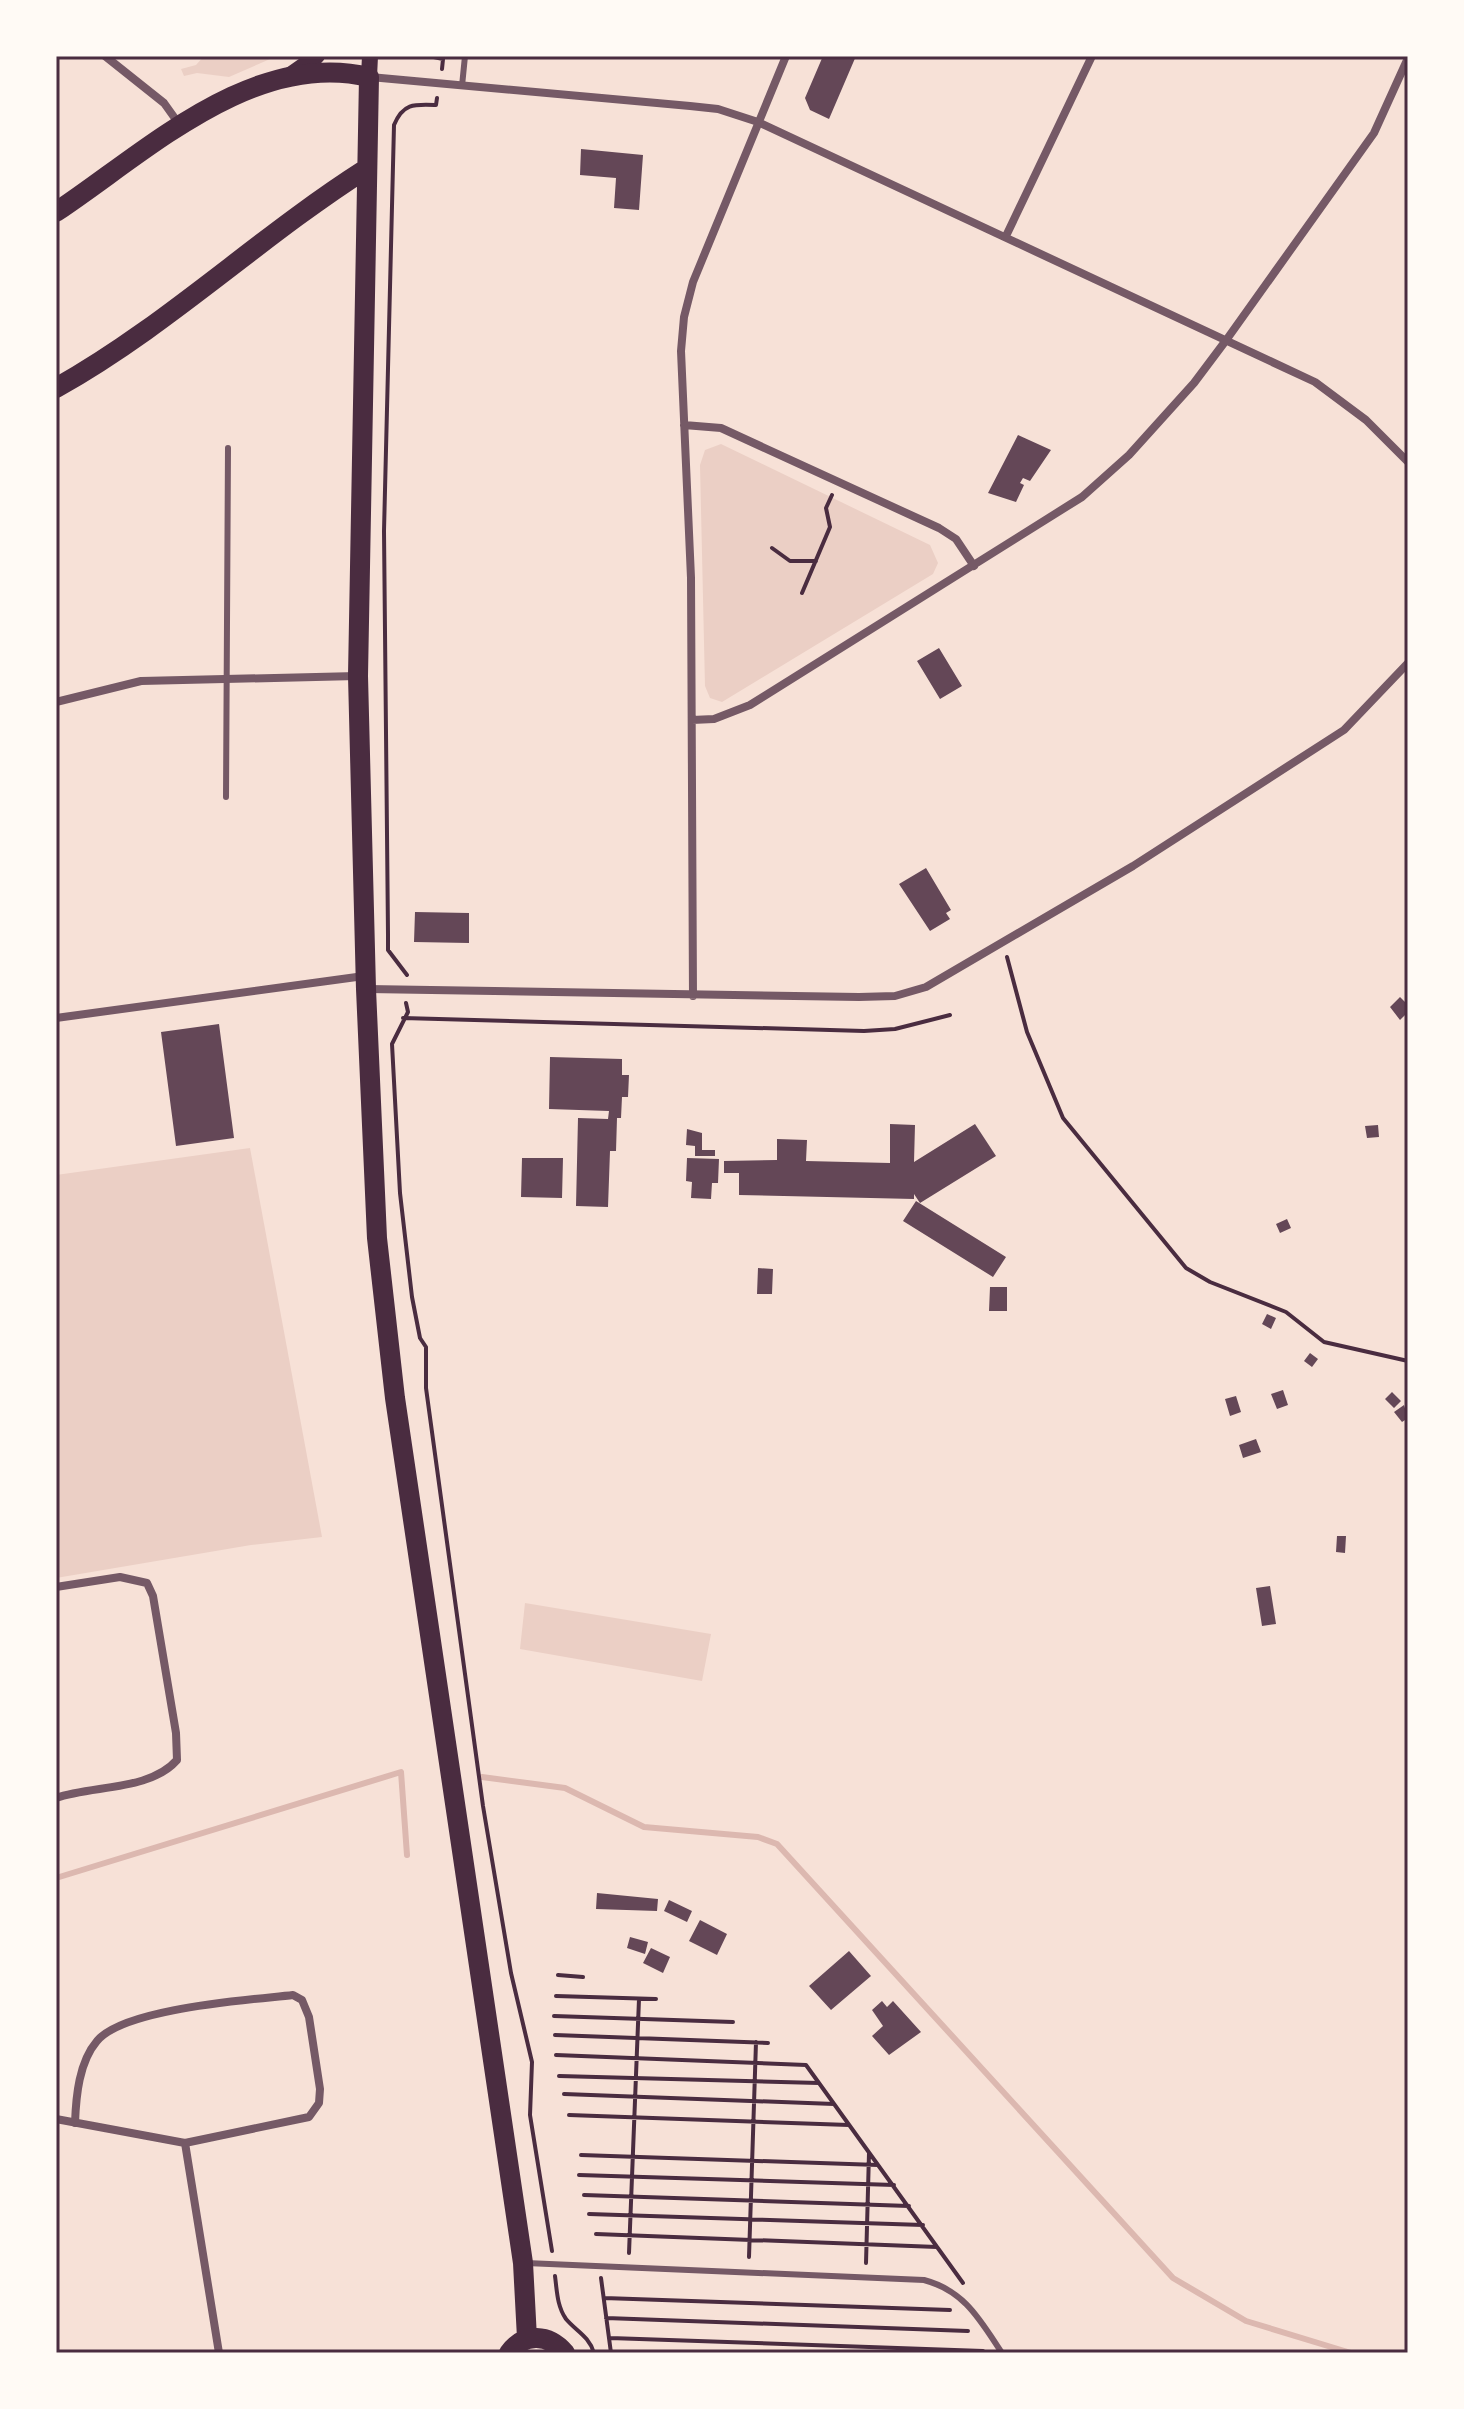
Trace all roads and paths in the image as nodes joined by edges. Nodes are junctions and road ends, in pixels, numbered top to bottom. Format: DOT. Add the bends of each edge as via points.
graph roads {
  1 [pos="105,56"];
  2 [pos="317,56"];
  3 [pos="370,56"];
  4 [pos="429,56"];
  5 [pos="465,56"];
  6 [pos="786,56"];
  7 [pos="1092,56"];
  8 [pos="1408,58"];
  9 [pos="290,75"];
  10 [pos="369,77"];
  11 [pos="440,84"];
  12 [pos="462,86"];
  13 [pos="758,122"];
  14 [pos="179,124"];
  15 [pos="366,169"];
  16 [pos="56,212"];
  17 [pos="1006,236"];
  18 [pos="1227,339"];
  19 [pos="57,384"];
  20 [pos="684,425"];
  21 [pos="228,448"];
  22 [pos="1408,462"];
  23 [pos="839,482"];
  24 [pos="772,548"];
  25 [pos="816,561"];
  26 [pos="974,566"];
  27 [pos="802,593"];
  28 [pos="1408,663"];
  29 [pos="358,676"];
  30 [pos="229,677"];
  31 [pos="56,702"];
  32 [pos="692,720"];
  33 [pos="226,797"];
  34 [pos="1003,941"];
  35 [pos="366,983"];
  36 [pos="406,990"];
  37 [pos="693,996"];
  38 [pos="950,1015"];
  39 [pos="56,1018"];
  40 [pos="403,1018"];
  41 [pos="1408,1361"];
  42 [pos="56,1587"];
  43 [pos="56,1798"];
  44 [pos="558,1975"];
  45 [pos="583,1977"];
  46 [pos="556,1996"];
  47 [pos="639,1999"];
  48 [pos="656,1999"];
  49 [pos="554,2016"];
  50 [pos="638,2019"];
  51 [pos="733,2022"];
  52 [pos="555,2035"];
  53 [pos="637,2038"];
  54 [pos="756,2042"];
  55 [pos="768,2043"];
  56 [pos="556,2055"];
  57 [pos="637,2057"];
  58 [pos="756,2062"];
  59 [pos="559,2076"];
  60 [pos="636,2078"];
  61 [pos="755,2081"];
  62 [pos="819,2083"];
  63 [pos="564,2094"];
  64 [pos="635,2098"];
  65 [pos="754,2102"];
  66 [pos="835,2104"];
  67 [pos="569,2115"];
  68 [pos="634,2117"];
  69 [pos="56,2119"];
  70 [pos="754,2121"];
  71 [pos="75,2123"];
  72 [pos="849,2125"];
  73 [pos="185,2143"];
  74 [pos="869,2151"];
  75 [pos="581,2155"];
  76 [pos="633,2157"];
  77 [pos="752,2161"];
  78 [pos="868,2165"];
  79 [pos="879,2165"];
  80 [pos="579,2175"];
  81 [pos="632,2177"];
  82 [pos="752,2181"];
  83 [pos="868,2184"];
  84 [pos="894,2185"];
  85 [pos="584,2195"];
  86 [pos="631,2196"];
  87 [pos="751,2200"];
  88 [pos="868,2204"];
  89 [pos="909,2206"];
  90 [pos="589,2214"];
  91 [pos="631,2215"];
  92 [pos="751,2219"];
  93 [pos="867,2223"];
  94 [pos="923,2225"];
  95 [pos="596,2234"];
  96 [pos="630,2235"];
  97 [pos="750,2240"];
  98 [pos="866,2244"];
  99 [pos="938,2247"];
  100 [pos="629,2253"];
  101 [pos="749,2257"];
  102 [pos="554,2262"];
  103 [pos="523,2263"];
  104 [pos="866,2263"];
  105 [pos="615,2278"];
  106 [pos="964,2285"];
  107 [pos="604,2298"];
  108 [pos="949,2304"];
  109 [pos="606,2318"];
  110 [pos="960,2320"];
  111 [pos="968,2331"];
  112 [pos="527,2338"];
  113 [pos="609,2338"];
  114 [pos="984,2352"];
  115 [pos="219,2353"];
  116 [pos="509,2353"];
  117 [pos="565,2353"];
  118 [pos="594,2353"];
  119 [pos="611,2353"];
  120 [pos="1002,2353"];
  1 -- 14 [label="street" via="164,103"];
  2 -- 9 [label="main road"];
  3 -- 10 [label="main road"];
  4 -- 11 [label="path" via="443,59"];
  5 -- 12 [label="lane"];
  6 -- 13 [label="street"];
  7 -- 17 [label="street"];
  8 -- 18 [label="street" via="1374,133"];
  9 -- 10 [label="main road" via="346,71"];
  9 -- 14 [label="main road"];
  10 -- 11 [label="street"];
  10 -- 15 [label="main road"];
  11 -- 12 [label="street"];
  11 -- 36 [label="path" via="436,105 408,105 394,125 384,531 388,934 393,959 407,971"];
  12 -- 13 [label="street" via="718,109"];
  13 -- 17 [label="street"];
  13 -- 20 [label="street" via="693,282 684,317"];
  14 -- 16 [label="main road"];
  15 -- 19 [label="main road" via="298,213 157,324"];
  15 -- 29 [label="main road"];
  17 -- 18 [label="street"];
  18 -- 22 [label="street" via="1315,382 1366,420"];
  18 -- 26 [label="street" via="1108,476"];
  20 -- 23 [label="street" via="721,428"];
  20 -- 32 [label="street"];
  21 -- 30 [label="lane"];
  23 -- 25 [label="path" via="826,508 830,527"];
  23 -- 26 [label="street" via="939,528 956,539"];
  24 -- 25 [label="path" via="790,561"];
  25 -- 27 [label="path"];
  26 -- 32 [label="street" via="750,705 714,719"];
  28 -- 34 [label="street" via="1344,730 1133,866"];
  29 -- 30 [label="street"];
  29 -- 35 [label="main road"];
  30 -- 31 [label="street" via="141,681"];
  30 -- 33 [label="lane"];
  32 -- 37 [label="street"];
  34 -- 37 [label="street" via="926,987 895,996"];
  34 -- 41 [label="path" via="1027,1032 1063,1118 1186,1268 1286,1312 1324,1342"];
  35 -- 36 [label="street"];
  35 -- 39 [label="street"];
  35 -- 103 [label="main road" via="377,1238 395,1398"];
  36 -- 37 [label="street"];
  36 -- 40 [label="path" via="408,1012"];
  38 -- 40 [label="path" via="864,1031"];
  40 -- 102 [label="path" via="392,1044 412,1297 426,1347 426,1388 483,1806 532,2062 530,2115"];
  42 -- 43 [label="street" via="120,1577 147,1583 177,1760 167,1772 149,1779"];
  44 -- 45 [label="path"];
  46 -- 47 [label="path"];
  47 -- 48 [label="path"];
  47 -- 50 [label="path"];
  49 -- 50 [label="path"];
  50 -- 51 [label="path"];
  50 -- 53 [label="path"];
  52 -- 53 [label="path"];
  53 -- 54 [label="path"];
  53 -- 57 [label="path"];
  54 -- 55 [label="path"];
  54 -- 58 [label="path"];
  56 -- 57 [label="path"];
  57 -- 58 [label="path"];
  57 -- 60 [label="path"];
  58 -- 61 [label="path"];
  58 -- 62 [label="path" via="806,2065"];
  59 -- 60 [label="path"];
  60 -- 61 [label="path"];
  60 -- 64 [label="path"];
  61 -- 62 [label="path"];
  61 -- 65 [label="path"];
  62 -- 66 [label="path"];
  63 -- 64 [label="path"];
  64 -- 65 [label="path"];
  64 -- 68 [label="path"];
  65 -- 66 [label="path"];
  65 -- 70 [label="path"];
  66 -- 72 [label="path"];
  67 -- 68 [label="path"];
  68 -- 70 [label="path"];
  68 -- 76 [label="path"];
  69 -- 71 [label="street"];
  70 -- 72 [label="path"];
  70 -- 77 [label="path"];
  71 -- 73 [label="street"];
  71 -- 73 [label="street" via="83,2070 97,2040 117,2026 214,2004 293,1995 302,2000 320,2089 319,2103 309,2117"];
  72 -- 74 [label="path"];
  73 -- 115 [label="street"];
  74 -- 78 [label="path"];
  74 -- 79 [label="path"];
  75 -- 76 [label="path"];
  76 -- 77 [label="path"];
  76 -- 81 [label="path"];
  77 -- 78 [label="path"];
  77 -- 82 [label="path"];
  78 -- 79 [label="path"];
  78 -- 83 [label="path"];
  79 -- 84 [label="path"];
  80 -- 81 [label="path"];
  81 -- 82 [label="path"];
  81 -- 86 [label="path"];
  82 -- 83 [label="path"];
  82 -- 87 [label="path"];
  83 -- 84 [label="path"];
  83 -- 88 [label="path"];
  84 -- 89 [label="path"];
  85 -- 86 [label="path"];
  86 -- 87 [label="path"];
  86 -- 91 [label="path"];
  87 -- 88 [label="path"];
  87 -- 92 [label="path"];
  88 -- 89 [label="path"];
  88 -- 93 [label="path"];
  89 -- 94 [label="path"];
  90 -- 91 [label="path"];
  91 -- 92 [label="path"];
  91 -- 96 [label="path"];
  92 -- 93 [label="path"];
  92 -- 97 [label="path"];
  93 -- 94 [label="path"];
  93 -- 98 [label="path"];
  94 -- 99 [label="path"];
  95 -- 96 [label="path"];
  96 -- 97 [label="path"];
  96 -- 100 [label="path"];
  97 -- 98 [label="path"];
  97 -- 101 [label="path"];
  98 -- 99 [label="path"];
  98 -- 104 [label="path"];
  99 -- 106 [label="path"];
  102 -- 103 [label="lane"];
  102 -- 118 [label="path" via="558,2303"];
  102 -- 120 [label="lane" via="924,2280 947,2286 968,2302"];
  103 -- 112 [label="main road"];
  105 -- 107 [label="path" via="601,2278"];
  107 -- 108 [label="path" via="953,2310"];
  107 -- 109 [label="path"];
  109 -- 111 [label="path"];
  109 -- 113 [label="path"];
  110 -- 111 [label="path"];
  111 -- 114 [label="path"];
  112 -- 116 [label="main road"];
  112 -- 117 [label="main road" via="548,2339"];
  113 -- 114 [label="path"];
  113 -- 119 [label="path"];
}
